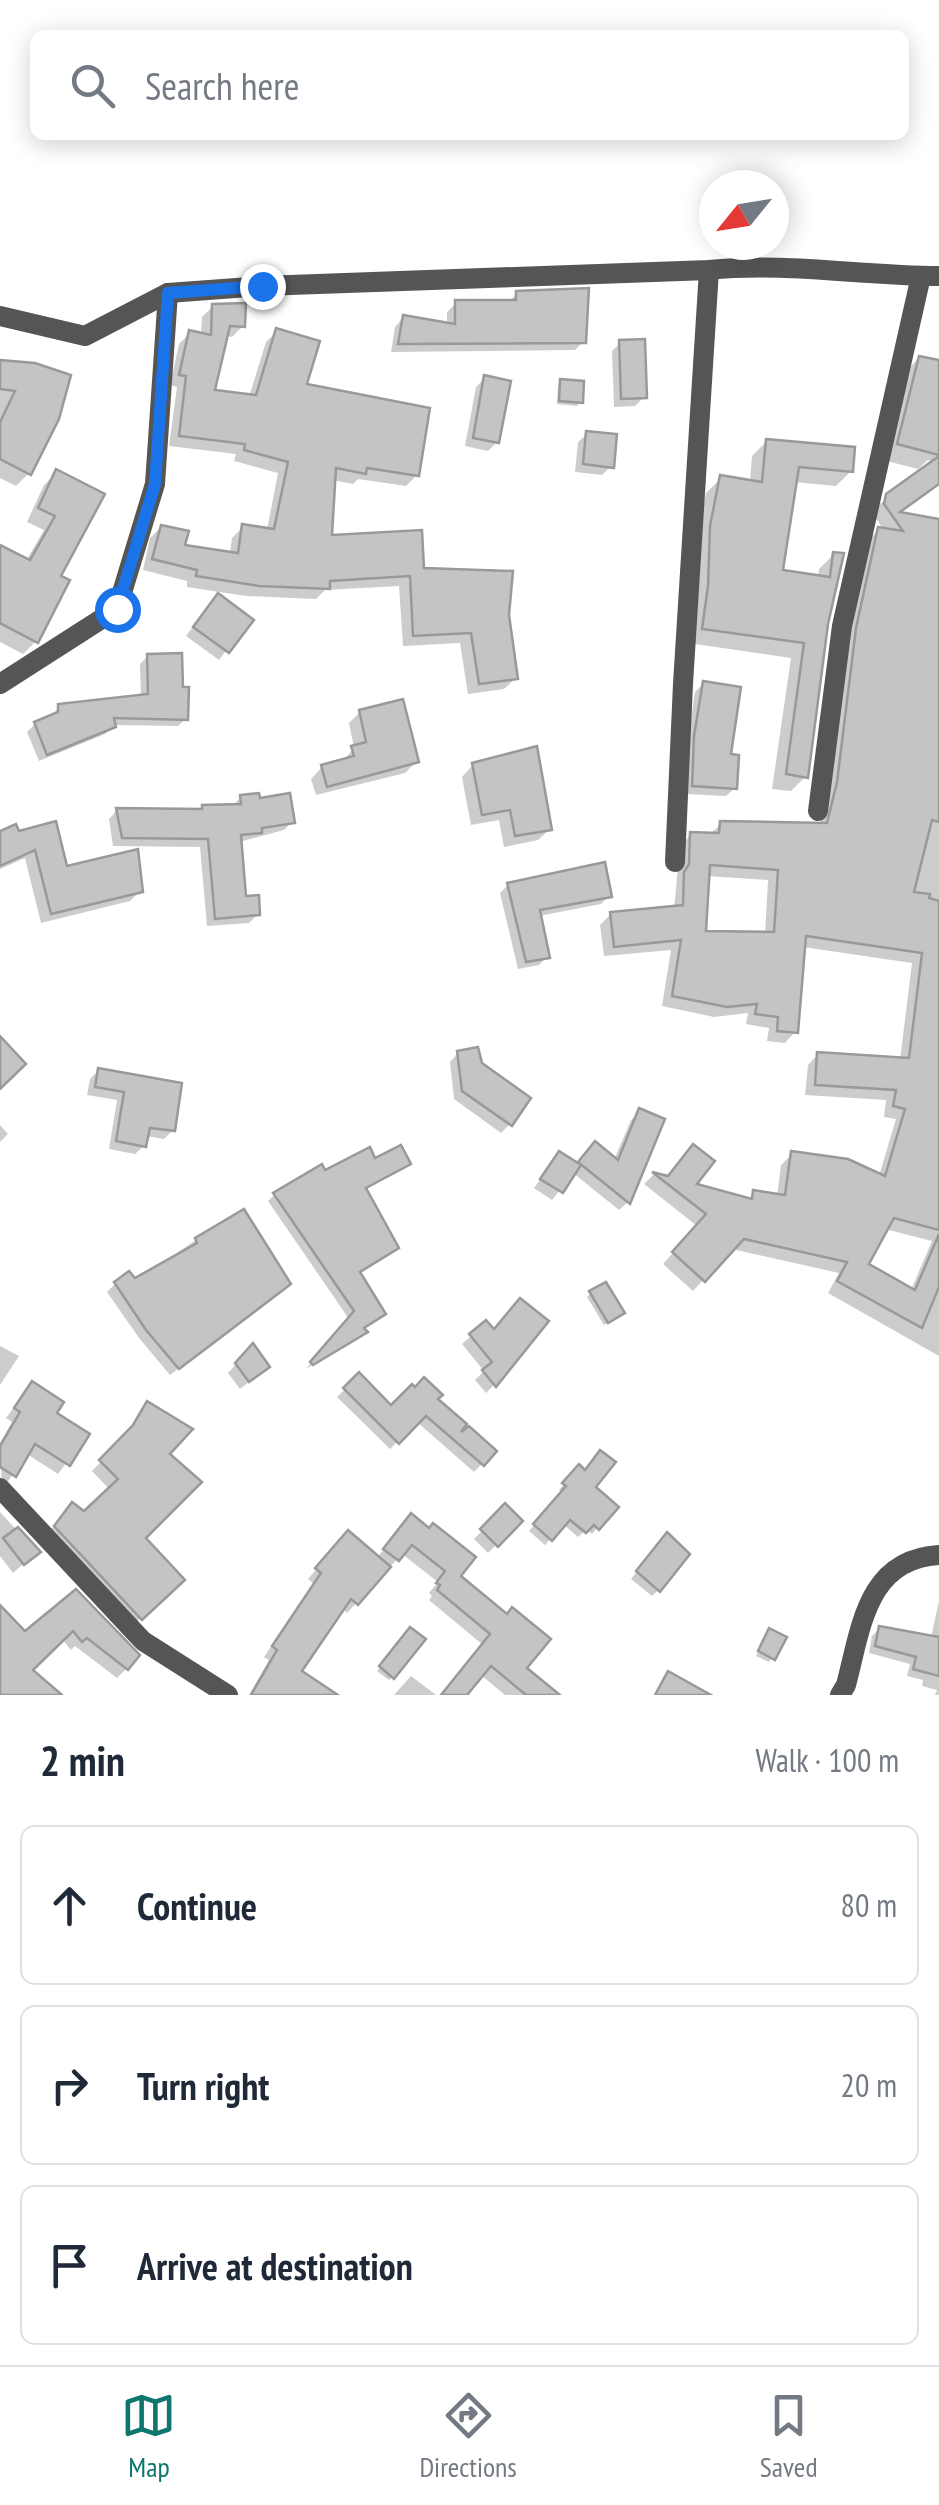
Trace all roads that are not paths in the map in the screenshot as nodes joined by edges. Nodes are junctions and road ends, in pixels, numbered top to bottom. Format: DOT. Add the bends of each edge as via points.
graph roads {
  1 [pos="709,270"];
  2 [pos="930,276"];
  3 [pos="168,293"];
  4 [pos="0,316"];
  5 [pos="0,684"];
  6 [pos="818,810"];
  7 [pos="676,862"];
  8 [pos="0,1488"];
  9 [pos="939,1555"];
  10 [pos="228,1695"];
  11 [pos="840,1695"];
  1 -- 2 [label="street" via="759,265"];
  1 -- 3 [label="street"];
  1 -- 7 [label="street"];
  2 -- 6 [label="street" via="842,626"];
  3 -- 4 [label="street" via="85,336"];
  3 -- 5 [label="street" via="155,484 117,609"];
  8 -- 10 [label="street" via="142,1641"];
  9 -- 11 [label="street" via="889,1571 867,1605"];
}
